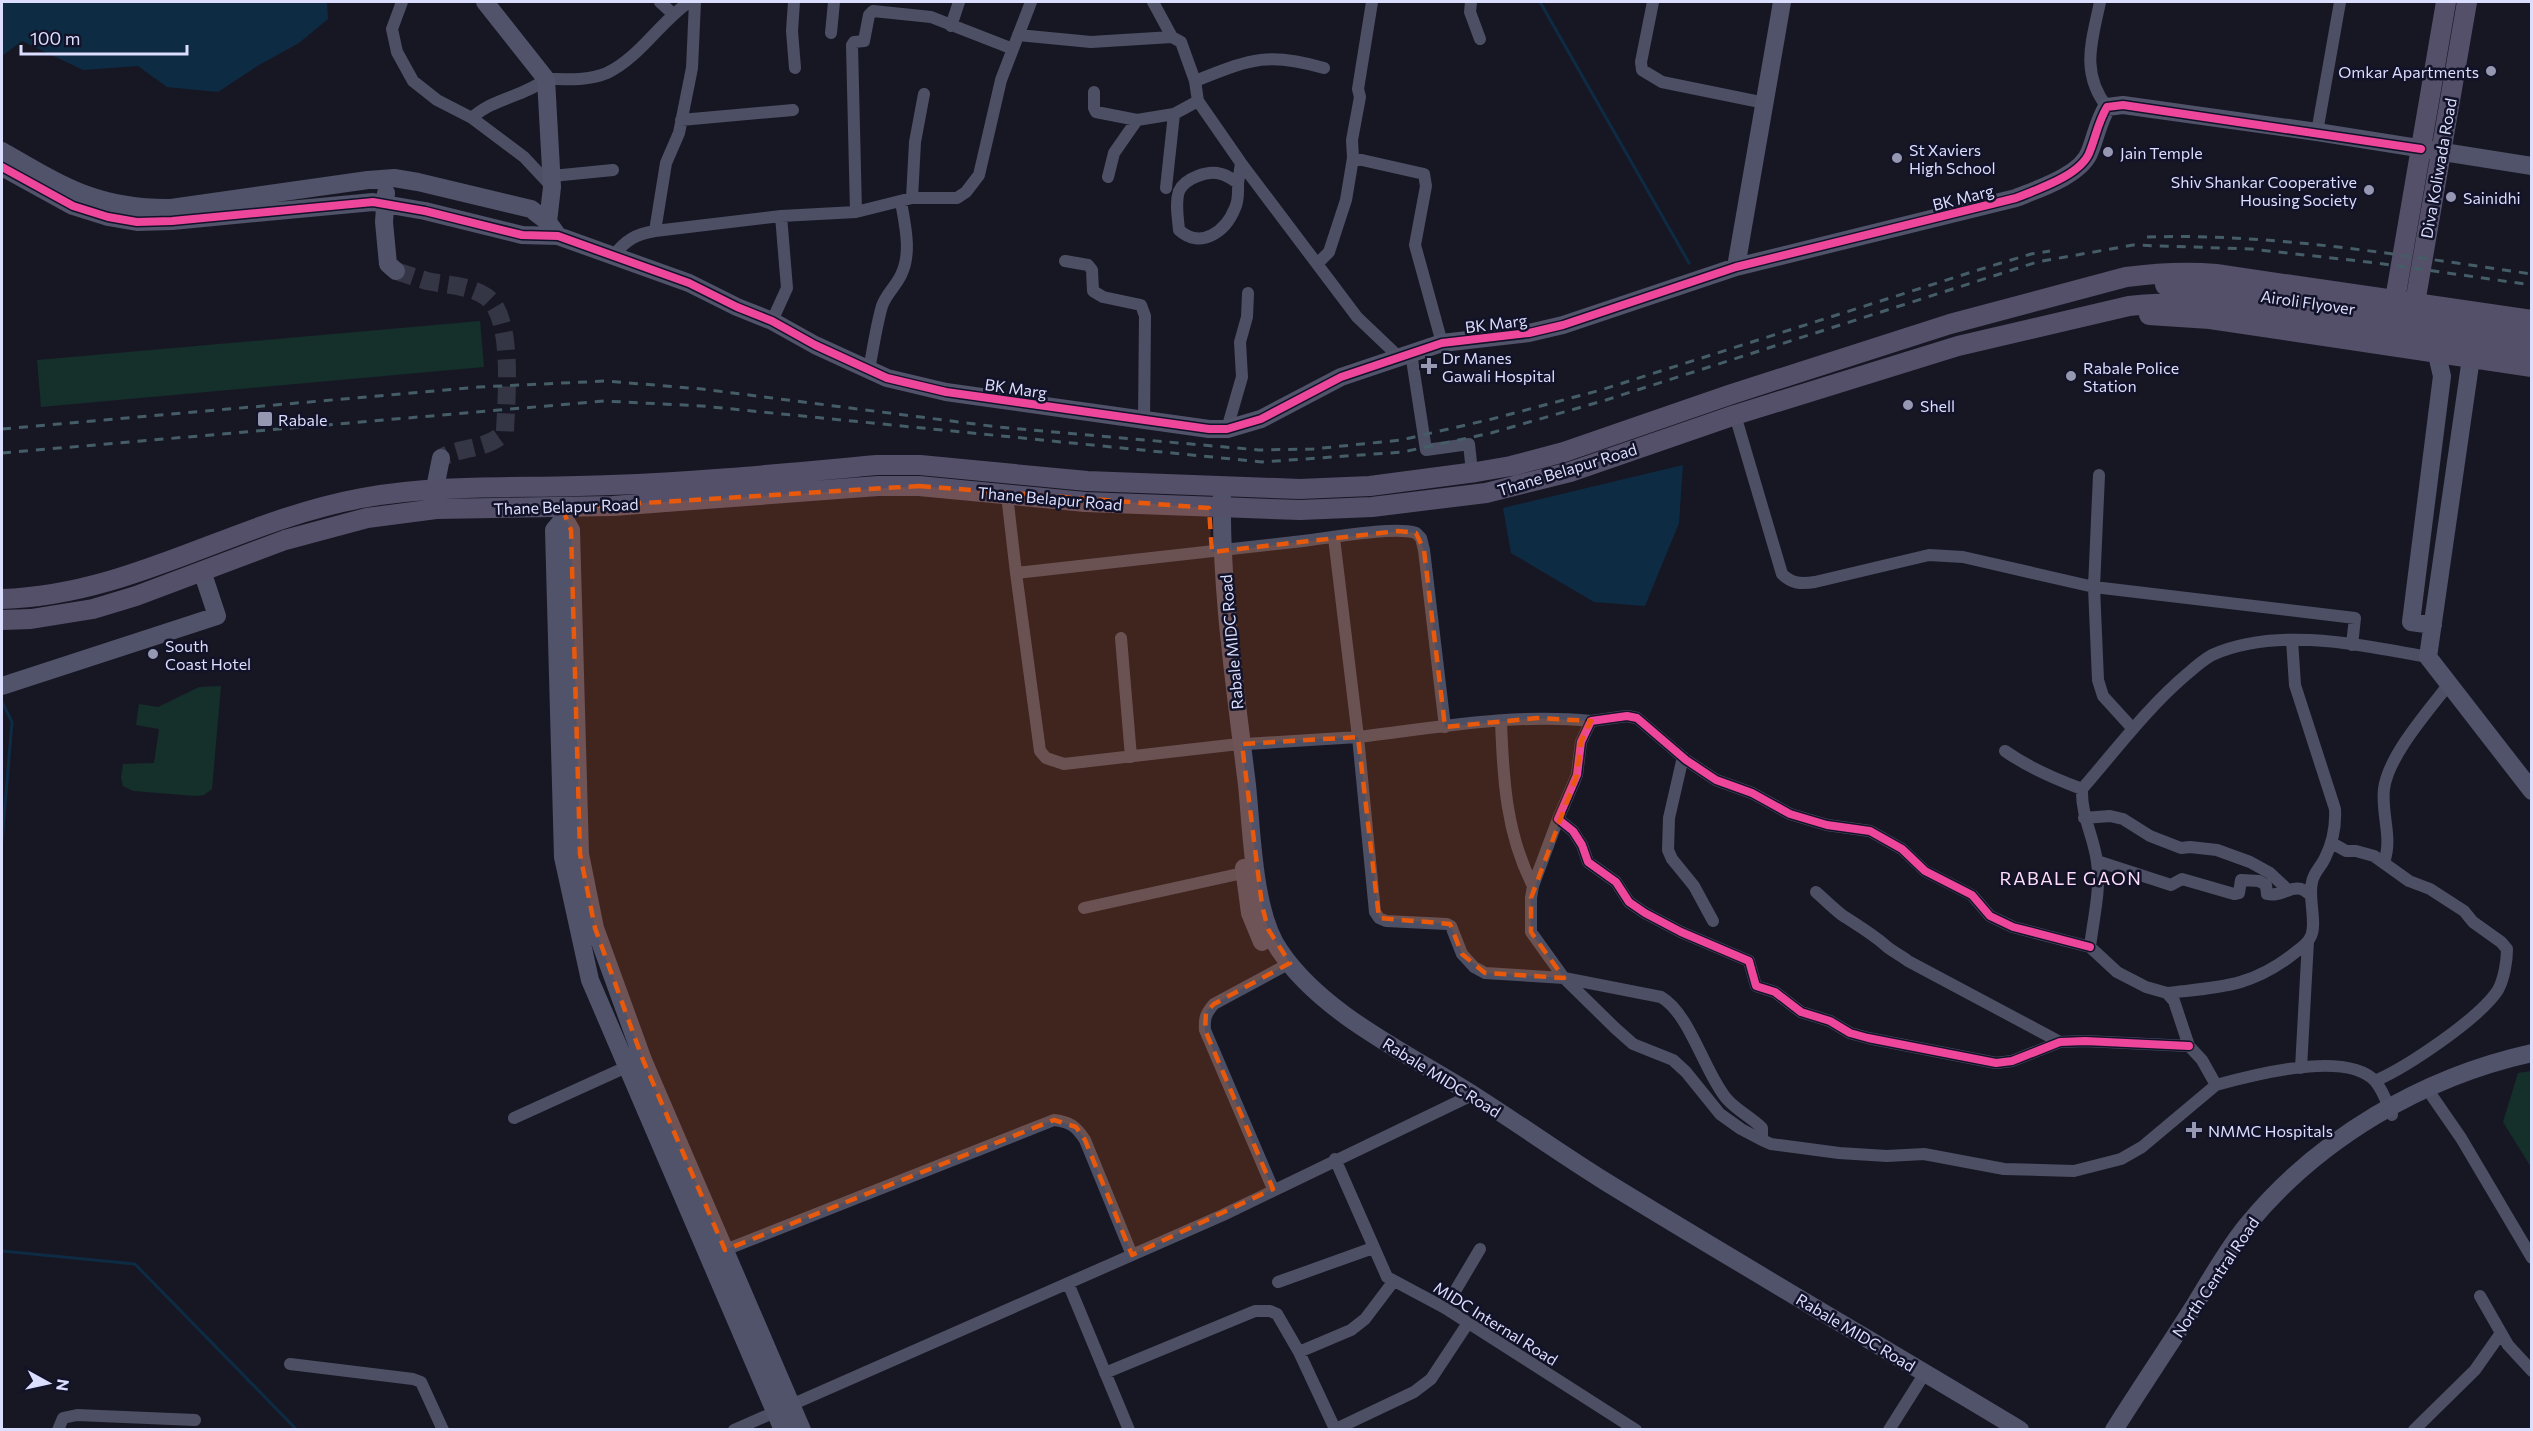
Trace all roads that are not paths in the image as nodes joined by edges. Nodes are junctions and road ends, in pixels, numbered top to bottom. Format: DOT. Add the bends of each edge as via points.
graph roads {
  1 [pos="402,2"];
  2 [pos="485,2"];
  3 [pos="660,2"];
  4 [pos="689,2"];
  5 [pos="695,2"];
  6 [pos="794,2"];
  7 [pos="834,2"];
  8 [pos="959,2"];
  9 [pos="1031,2"];
  10 [pos="1153,2"];
  11 [pos="1372,2"];
  12 [pos="1471,2"];
  13 [pos="1653,2"];
  14 [pos="1782,2"];
  15 [pos="2100,2"];
  16 [pos="2340,2"];
  17 [pos="2446,2"];
  18 [pos="2467,2"];
  19 [pos="672,13"];
  20 [pos="951,26"];
  21 [pos="831,33"];
  22 [pos="1018,35"];
  23 [pos="1172,37"];
  24 [pos="1480,39"];
  25 [pos="1013,49"];
  26 [pos="1324,68"];
  27 [pos="795,69"];
  28 [pos="546,79"];
  29 [pos="1195,81"];
  30 [pos="1094,92"];
  31 [pos="924,94"];
  32 [pos="1198,101"];
  33 [pos="1765,103"];
  34 [pos="2107,107"];
  35 [pos="793,110"];
  36 [pos="1174,114"];
  37 [pos="472,118"];
  38 [pos="681,120"];
  39 [pos="1137,120"];
  40 [pos="2317,132"];
  41 [pos="2421,149"];
  42 [pos="2,151"];
  43 [pos="2441,152"];
  44 [pos="1353,158"];
  45 [pos="1241,163"];
  46 [pos="2532,166"];
  47 [pos="2,167"];
  48 [pos="613,170"];
  49 [pos="1108,177"];
  50 [pos="386,179"];
  51 [pos="552,182"];
  52 [pos="1238,183"];
  53 [pos="1166,188"];
  54 [pos="907,200"];
  55 [pos="386,204"];
  56 [pos="856,212"];
  57 [pos="781,216"];
  58 [pos="553,229"];
  59 [pos="655,231"];
  60 [pos="614,255"];
  61 [pos="1065,261"];
  62 [pos="1317,264"];
  63 [pos="1736,267"];
  64 [pos="396,271"];
  65 [pos="2084,290"];
  66 [pos="1248,293"];
  67 [pos="2395,300"];
  68 [pos="2415,303"];
  69 [pos="2089,316"];
  70 [pos="2532,320"];
  71 [pos="772,321"];
  72 [pos="2390,332"];
  73 [pos="2421,334"];
  74 [pos="2532,335"];
  75 [pos="1442,343"];
  76 [pos="2532,352"];
  77 [pos="1405,355"];
  78 [pos="2471,358"];
  79 [pos="2532,367"];
  80 [pos="869,370"];
  81 [pos="1735,415"];
  82 [pos="1144,420"];
  83 [pos="1227,429"];
  84 [pos="441,458"];
  85 [pos="1472,472"];
  86 [pos="2099,476"];
  87 [pos="1215,487"];
  88 [pos="435,488"];
  89 [pos="1007,495"];
  90 [pos="1215,508"];
  91 [pos="563,513"];
  92 [pos="1334,538"];
  93 [pos="1218,551"];
  94 [pos="202,571"];
  95 [pos="1016,573"];
  96 [pos="2094,587"];
  97 [pos="2,599"];
  98 [pos="2,620"];
  99 [pos="2412,621"];
  100 [pos="2433,625"];
  101 [pos="1121,638"];
  102 [pos="2292,640"];
  103 [pos="2352,645"];
  104 [pos="2428,657"];
  105 [pos="10,684"];
  106 [pos="2450,684"];
  107 [pos="1501,721"];
  108 [pos="1591,721"];
  109 [pos="1445,727"];
  110 [pos="2133,729"];
  111 [pos="1358,737"];
  112 [pos="1236,744"];
  113 [pos="2005,751"];
  114 [pos="1131,757"];
  115 [pos="1683,757"];
  116 [pos="2082,789"];
  117 [pos="2532,791"];
  118 [pos="2084,818"];
  119 [pos="1558,819"];
  120 [pos="2332,843"];
  121 [pos="2097,861"];
  122 [pos="2384,862"];
  123 [pos="1251,872"];
  124 [pos="1533,886"];
  125 [pos="2288,890"];
  126 [pos="1816,892"];
  127 [pos="2310,895"];
  128 [pos="1084,908"];
  129 [pos="1713,921"];
  130 [pos="2308,942"];
  131 [pos="2090,947"];
  132 [pos="1284,966"];
  133 [pos="1564,978"];
  134 [pos="2167,993"];
  135 [pos="2060,1042"];
  136 [pos="2189,1046"];
  137 [pos="2532,1053"];
  138 [pos="635,1063"];
  139 [pos="2532,1063"];
  140 [pos="2301,1068"];
  141 [pos="2375,1081"];
  142 [pos="2216,1085"];
  143 [pos="2432,1096"];
  144 [pos="1466,1097"];
  145 [pos="2391,1112"];
  146 [pos="514,1118"];
  147 [pos="1762,1140"];
  148 [pos="1335,1159"];
  149 [pos="1274,1189"];
  150 [pos="1373,1248"];
  151 [pos="725,1250"];
  152 [pos="1480,1250"];
  153 [pos="1132,1255"];
  154 [pos="2532,1258"];
  155 [pos="1278,1282"];
  156 [pos="1393,1282"];
  157 [pos="1068,1283"];
  158 [pos="2480,1296"];
  159 [pos="1445,1308"];
  160 [pos="1468,1323"];
  161 [pos="2501,1333"];
  162 [pos="1299,1352"];
  163 [pos="290,1364"];
  164 [pos="2532,1371"];
  165 [pos="1105,1373"];
  166 [pos="1922,1378"];
  167 [pos="784,1409"];
  168 [pos="195,1420"];
  169 [pos="1335,1429"];
  170 [pos="58,1430"];
  171 [pos="443,1430"];
  172 [pos="734,1430"];
  173 [pos="783,1430"];
  174 [pos="802,1430"];
  175 [pos="1129,1430"];
  176 [pos="1636,1430"];
  177 [pos="1889,1430"];
  178 [pos="1998,1430"];
  179 [pos="2020,1430"];
  180 [pos="2114,1430"];
  181 [pos="2127,1430"];
  182 [pos="2414,1430"];
  1 -- 37 [label="street" via="392,29 397,52 413,81 437,100"];
  2 -- 28 [label="street"];
  3 -- 19 [label="street"];
  4 -- 19 [label="street"];
  5 -- 38 [label="street" via="692,68"];
  6 -- 27 [label="street"];
  7 -- 21 [label="street"];
  8 -- 20 [label="street"];
  9 -- 22 [label="street"];
  10 -- 23 [label="street"];
  11 -- 44 [label="street" via="1358,89"];
  12 -- 24 [label="street" via="1470,12"];
  13 -- 33 [label="street" via="1642,70 1662,82"];
  14 -- 33 [label="street"];
  15 -- 34 [label="street" via="2090,52 2091,74 2096,93"];
  16 -- 40 [label="street"];
  17 -- 41 [label="main road, Diva Koliwada Road"];
  18 -- 43 [label="main road, Diva Koliwada Road"];
  19 -- 28 [label="street" via="631,56 607,73 582,79"];
  20 -- 25 [label="street"];
  20 -- 56 [label="street" via="931,16 873,11 867,20 864,41 852,44"];
  22 -- 23 [label="street" via="1091,42"];
  22 -- 25 [label="street"];
  23 -- 29 [label="street" via="1181,42"];
  25 -- 54 [label="street" via="1001,80 979,175 957,198"];
  26 -- 29 [label="street" via="1265,58"];
  28 -- 37 [label="street" via="533,90 500,101"];
  28 -- 51 [label="street"];
  29 -- 32 [label="street"];
  30 -- 39 [label="street" via="1096,112"];
  31 -- 54 [label="street"];
  32 -- 36 [label="street"];
  32 -- 45 [label="street"];
  33 -- 63 [label="street"];
  34 -- 40 [label="street" via="2123,105"];
  34 -- 63 [label="street, BK Marg" via="2099,119 2090,154 2082,165 2052,184 2016,198"];
  35 -- 38 [label="street"];
  36 -- 39 [label="street"];
  36 -- 53 [label="street"];
  37 -- 51 [label="street"];
  38 -- 59 [label="street" via="666,164"];
  39 -- 49 [label="street" via="1114,153"];
  40 -- 41 [label="street"];
  41 -- 43 [label="street"];
  41 -- 67 [label="main road, Diva Koliwada Road"];
  42 -- 50 [label="street" via="79,193 138,208 171,208"];
  43 -- 46 [label="street"];
  43 -- 68 [label="main road, Diva Koliwada Road"];
  44 -- 62 [label="street" via="1336,235 1329,252"];
  44 -- 75 [label="street" via="1424,174 1426,186 1415,245"];
  45 -- 52 [label="street"];
  45 -- 62 [label="street"];
  47 -- 55 [label="street" via="74,206 137,222"];
  48 -- 51 [label="street"];
  50 -- 55 [label="street"];
  50 -- 58 [label="street" via="418,182 531,209"];
  51 -- 58 [label="street"];
  52 -- 52 [label="street" via="1213,173 1184,184 1177,200 1179,230 1188,237 1211,237 1227,222 1236,206"];
  54 -- 56 [label="street"];
  54 -- 80 [label="street" via="906,261 882,307"];
  55 -- 58 [label="street" via="522,236"];
  55 -- 64 [label="street" via="388,264"];
  56 -- 57 [label="street"];
  57 -- 59 [label="street"];
  57 -- 71 [label="street" via="787,288"];
  58 -- 60 [label="street, BK Marg"];
  59 -- 60 [label="street" via="625,242"];
  60 -- 71 [label="street, BK Marg"];
  61 -- 82 [label="street" via="1088,265 1093,291 1103,297 1140,305 1145,316"];
  62 -- 77 [label="street" via="1357,317"];
  63 -- 75 [label="street, BK Marg" via="1563,325"];
  65 -- 67 [label="main road" via="2126,277 2193,272"];
  65 -- 74 [label="main road, Airoli Flyover" via="2178,285 2214,288"];
  65 -- 85 [label="main road, Thane Belapur Road" via="1939,328 1564,452"];
  66 -- 83 [label="street" via="1240,342 1242,377"];
  67 -- 68 [label="main road"];
  67 -- 72 [label="main road, Diva Koliwada Road"];
  68 -- 70 [label="main road"];
  68 -- 73 [label="main road, Diva Koliwada Road"];
  69 -- 72 [label="main road" via="2138,305 2190,302"];
  69 -- 78 [label="main road, Airoli Flyover" via="2176,316"];
  69 -- 81 [label="main road, Thane Belapur Road" via="1958,346"];
  71 -- 80 [label="street, BK Marg"];
  72 -- 73 [label="main road"];
  73 -- 76 [label="main road"];
  73 -- 99 [label="street" via="2432,346 2442,376"];
  75 -- 77 [label="street, BK Marg"];
  77 -- 83 [label="street, BK Marg" via="1341,377 1261,419"];
  77 -- 85 [label="street" via="1426,450 1469,444"];
  78 -- 79 [label="main road, Airoli Flyover"];
  78 -- 100 [label="street"];
  80 -- 82 [label="street, BK Marg" via="886,378 946,392"];
  81 -- 90 [label="main road, Thane Belapur Road" via="1570,472 1486,493 1323,510"];
  81 -- 96 [label="street" via="1782,574 1788,580 1799,584 1815,582 1929,555 1963,557"];
  82 -- 83 [label="street, BK Marg"];
  84 -- 88 [label="street"];
  85 -- 87 [label="main road, Thane Belapur Road" via="1322,489"];
  86 -- 96 [label="street"];
  87 -- 88 [label="main road, Thane Belapur Road" via="877,465 612,485"];
  87 -- 90 [label="street, Rabale MIDC Road"];
  88 -- 97 [label="main road, Thane Belapur Road" via="326,505 88,588"];
  89 -- 90 [label="main road, Thane Belapur Road"];
  89 -- 91 [label="main road, Thane Belapur Road" via="878,486"];
  89 -- 95 [label="street"];
  90 -- 93 [label="street, Rabale MIDC Road"];
  91 -- 94 [label="main road, Thane Belapur Road" via="436,509 367,518 285,540"];
  91 -- 138 [label="street" via="571,530 569,787 587,930"];
  92 -- 93 [label="street"];
  92 -- 109 [label="street" via="1398,531 1416,533 1421,538"];
  92 -- 111 [label="street"];
  93 -- 95 [label="street"];
  93 -- 112 [label="street, Rabale MIDC Road" via="1236,699"];
  94 -- 98 [label="main road, Thane Belapur Road" via="93,609"];
  94 -- 105 [label="street" via="217,616"];
  95 -- 114 [label="street" via="1040,751 1046,758 1064,764"];
  96 -- 103 [label="street" via="2355,618"];
  96 -- 110 [label="street" via="2098,680 2103,696"];
  99 -- 100 [label="street"];
  99 -- 104 [label="street"];
  100 -- 104 [label="street"];
  101 -- 114 [label="street"];
  102 -- 103 [label="street"];
  102 -- 110 [label="street" via="2269,639 2212,655 2172,687"];
  102 -- 120 [label="street" via="2295,685 2335,809"];
  103 -- 104 [label="street"];
  104 -- 106 [label="street"];
  106 -- 117 [label="street"];
  106 -- 122 [label="street" via="2407,740 2389,772 2384,788 2388,844"];
  107 -- 108 [label="street"];
  107 -- 109 [label="street"];
  107 -- 124 [label="street" via="1504,781 1513,835"];
  108 -- 115 [label="street" via="1637,718"];
  108 -- 119 [label="street" via="1581,742 1577,776"];
  109 -- 111 [label="street"];
  110 -- 116 [label="street"];
  111 -- 112 [label="street"];
  111 -- 133 [label="street" via="1375,912 1379,918 1451,926 1462,954 1485,973"];
  112 -- 114 [label="street"];
  112 -- 123 [label="street, Rabale MIDC Road"];
  113 -- 116 [label="street" via="2030,767"];
  115 -- 129 [label="street" via="1671,802 1668,850"];
  115 -- 131 [label="street" via="1716,780 1752,793 1790,814 1827,825 1870,831 1902,849 1925,871 1972,895 1990,915 2013,927"];
  116 -- 118 [label="street"];
  118 -- 121 [label="street"];
  118 -- 125 [label="street" via="2123,819 2150,836 2181,848 2217,850 2270,873"];
  119 -- 124 [label="street"];
  119 -- 135 [label="street" via="1573,831 1588,862 1616,882 1629,902 1682,932 1749,961 1756,986 1850,1033 1996,1064"];
  120 -- 122 [label="street"];
  120 -- 127 [label="street" via="2316,870"];
  121 -- 125 [label="street" via="2171,885 2182,879 2234,894 2239,893 2241,880 2250,880 2266,885 2267,894 2273,896"];
  121 -- 131 [label="street"];
  122 -- 141 [label="street" via="2409,881 2430,889 2464,911 2501,942 2508,953 2499,988 2475,1015 2398,1071"];
  123 -- 128 [label="street"];
  123 -- 132 [label="street, Rabale MIDC Road"];
  124 -- 133 [label="street" via="1531,932"];
  125 -- 127 [label="street" via="2297,887"];
  126 -- 135 [label="street" via="1908,962"];
  127 -- 130 [label="street" via="2313,925"];
  130 -- 134 [label="street" via="2264,975 2240,984"];
  130 -- 140 [label="street"];
  131 -- 134 [label="street" via="2117,972"];
  132 -- 144 [label="street, Rabale MIDC Road" via="1308,983 1346,1021"];
  132 -- 149 [label="street" via="1215,1004 1204,1020 1204,1030"];
  133 -- 147 [label="street" via="1634,1044 1673,1060 1729,1122"];
  133 -- 147 [label="street" via="1650,993 1666,1000 1685,1025 1726,1099 1762,1128"];
  134 -- 136 [label="street" via="2178,1009"];
  135 -- 136 [label="street"];
  136 -- 142 [label="street"];
  137 -- 145 [label="street, North Central Road" via="2471,1071"];
  138 -- 146 [label="street"];
  138 -- 151 [label="street"];
  138 -- 167 [label="street"];
  139 -- 143 [label="street, North Central Road"];
  140 -- 141 [label="street" via="2346,1068"];
  140 -- 142 [label="street" via="2269,1071"];
  141 -- 145 [label="street"];
  142 -- 147 [label="street" via="2121,1160 2074,1171 2004,1169 1924,1154 1839,1153"];
  143 -- 145 [label="street, North Central Road"];
  143 -- 154 [label="street"];
  144 -- 148 [label="street"];
  144 -- 166 [label="street, Rabale MIDC Road"];
  145 -- 180 [label="street, North Central Road" via="2307,1163 2247,1225"];
  145 -- 181 [label="street, North Central Road" via="2296,1184 2255,1228"];
  148 -- 149 [label="street"];
  148 -- 150 [label="street"];
  149 -- 153 [label="street"];
  150 -- 155 [label="street"];
  150 -- 156 [label="street"];
  151 -- 153 [label="street" via="1054,1120 1069,1122 1085,1140"];
  151 -- 167 [label="street"];
  152 -- 159 [label="street"];
  153 -- 157 [label="street"];
  156 -- 159 [label="street, MIDC Internal Road"];
  156 -- 162 [label="street" via="1365,1319 1351,1330"];
  157 -- 165 [label="street"];
  157 -- 167 [label="street"];
  158 -- 161 [label="street"];
  159 -- 160 [label="street, MIDC Internal Road"];
  160 -- 169 [label="street" via="1431,1379 1414,1392"];
  160 -- 176 [label="street, MIDC Internal Road"];
  161 -- 164 [label="street"];
  161 -- 182 [label="street" via="2475,1370"];
  162 -- 165 [label="street" via="1277,1314 1255,1311"];
  162 -- 169 [label="street"];
  163 -- 171 [label="street" via="421,1382"];
  165 -- 175 [label="street"];
  166 -- 177 [label="street"];
  166 -- 178 [label="street, Rabale MIDC Road"];
  166 -- 179 [label="street, Rabale MIDC Road"];
  167 -- 172 [label="street"];
  167 -- 173 [label="street"];
  167 -- 174 [label="street"];
  168 -- 170 [label="street" via="77,1416 63,1418"];
}
